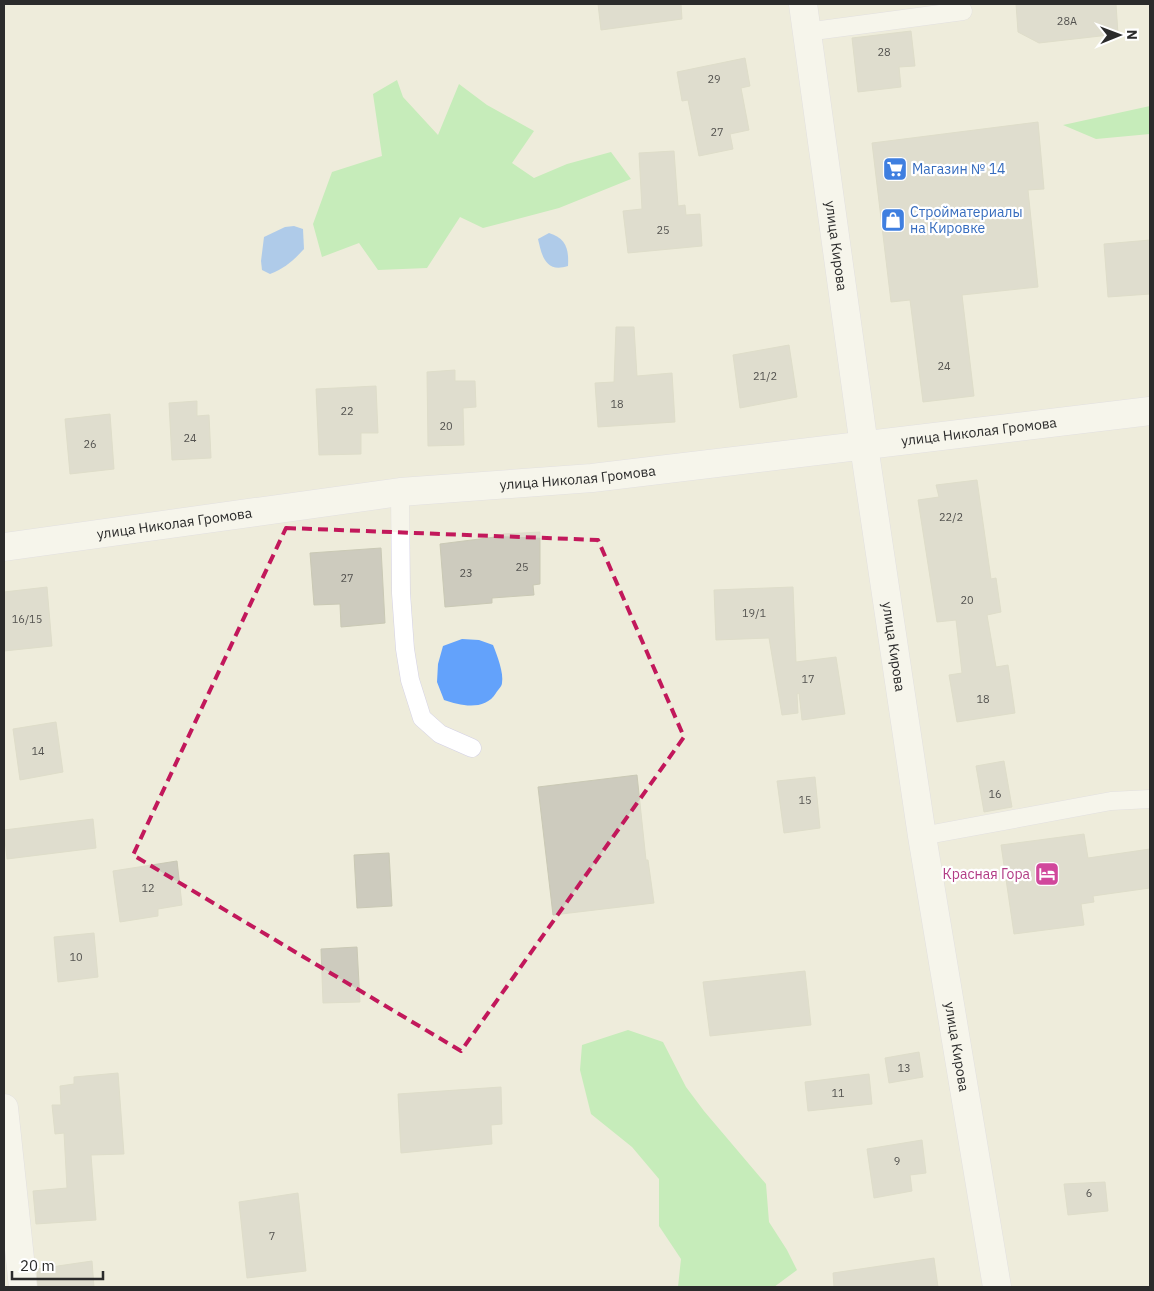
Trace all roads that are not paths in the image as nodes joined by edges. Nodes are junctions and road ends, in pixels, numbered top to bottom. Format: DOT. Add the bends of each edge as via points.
graph roads {
  1 [pos="802,4"];
  2 [pos="963,11"];
  3 [pos="806,32"];
  4 [pos="1150,411"];
  5 [pos="864,446"];
  6 [pos="400,492"];
  7 [pos="4,547"];
  8 [pos="472,748"];
  9 [pos="1150,799"];
  10 [pos="922,836"];
  11 [pos="4,1108"];
  12 [pos="23,1287"];
  13 [pos="997,1287"];
  1 -- 3 [label="street, улица Кирова"];
  2 -- 3 [label="lane"];
  3 -- 5 [label="street, улица Кирова"];
  4 -- 5 [label="street, улица Николая Громова"];
  5 -- 6 [label="street, улица Николая Громова" via="592,478"];
  5 -- 10 [label="street, улица Кирова"];
  6 -- 7 [label="street, улица Николая Громова"];
  6 -- 8 [label="lane" via="401,593 410,680 422,718 440,734"];
  9 -- 10 [label="lane" via="1112,801"];
  10 -- 13 [label="street, улица Кирова"];
  11 -- 12 [label="street"];
}
